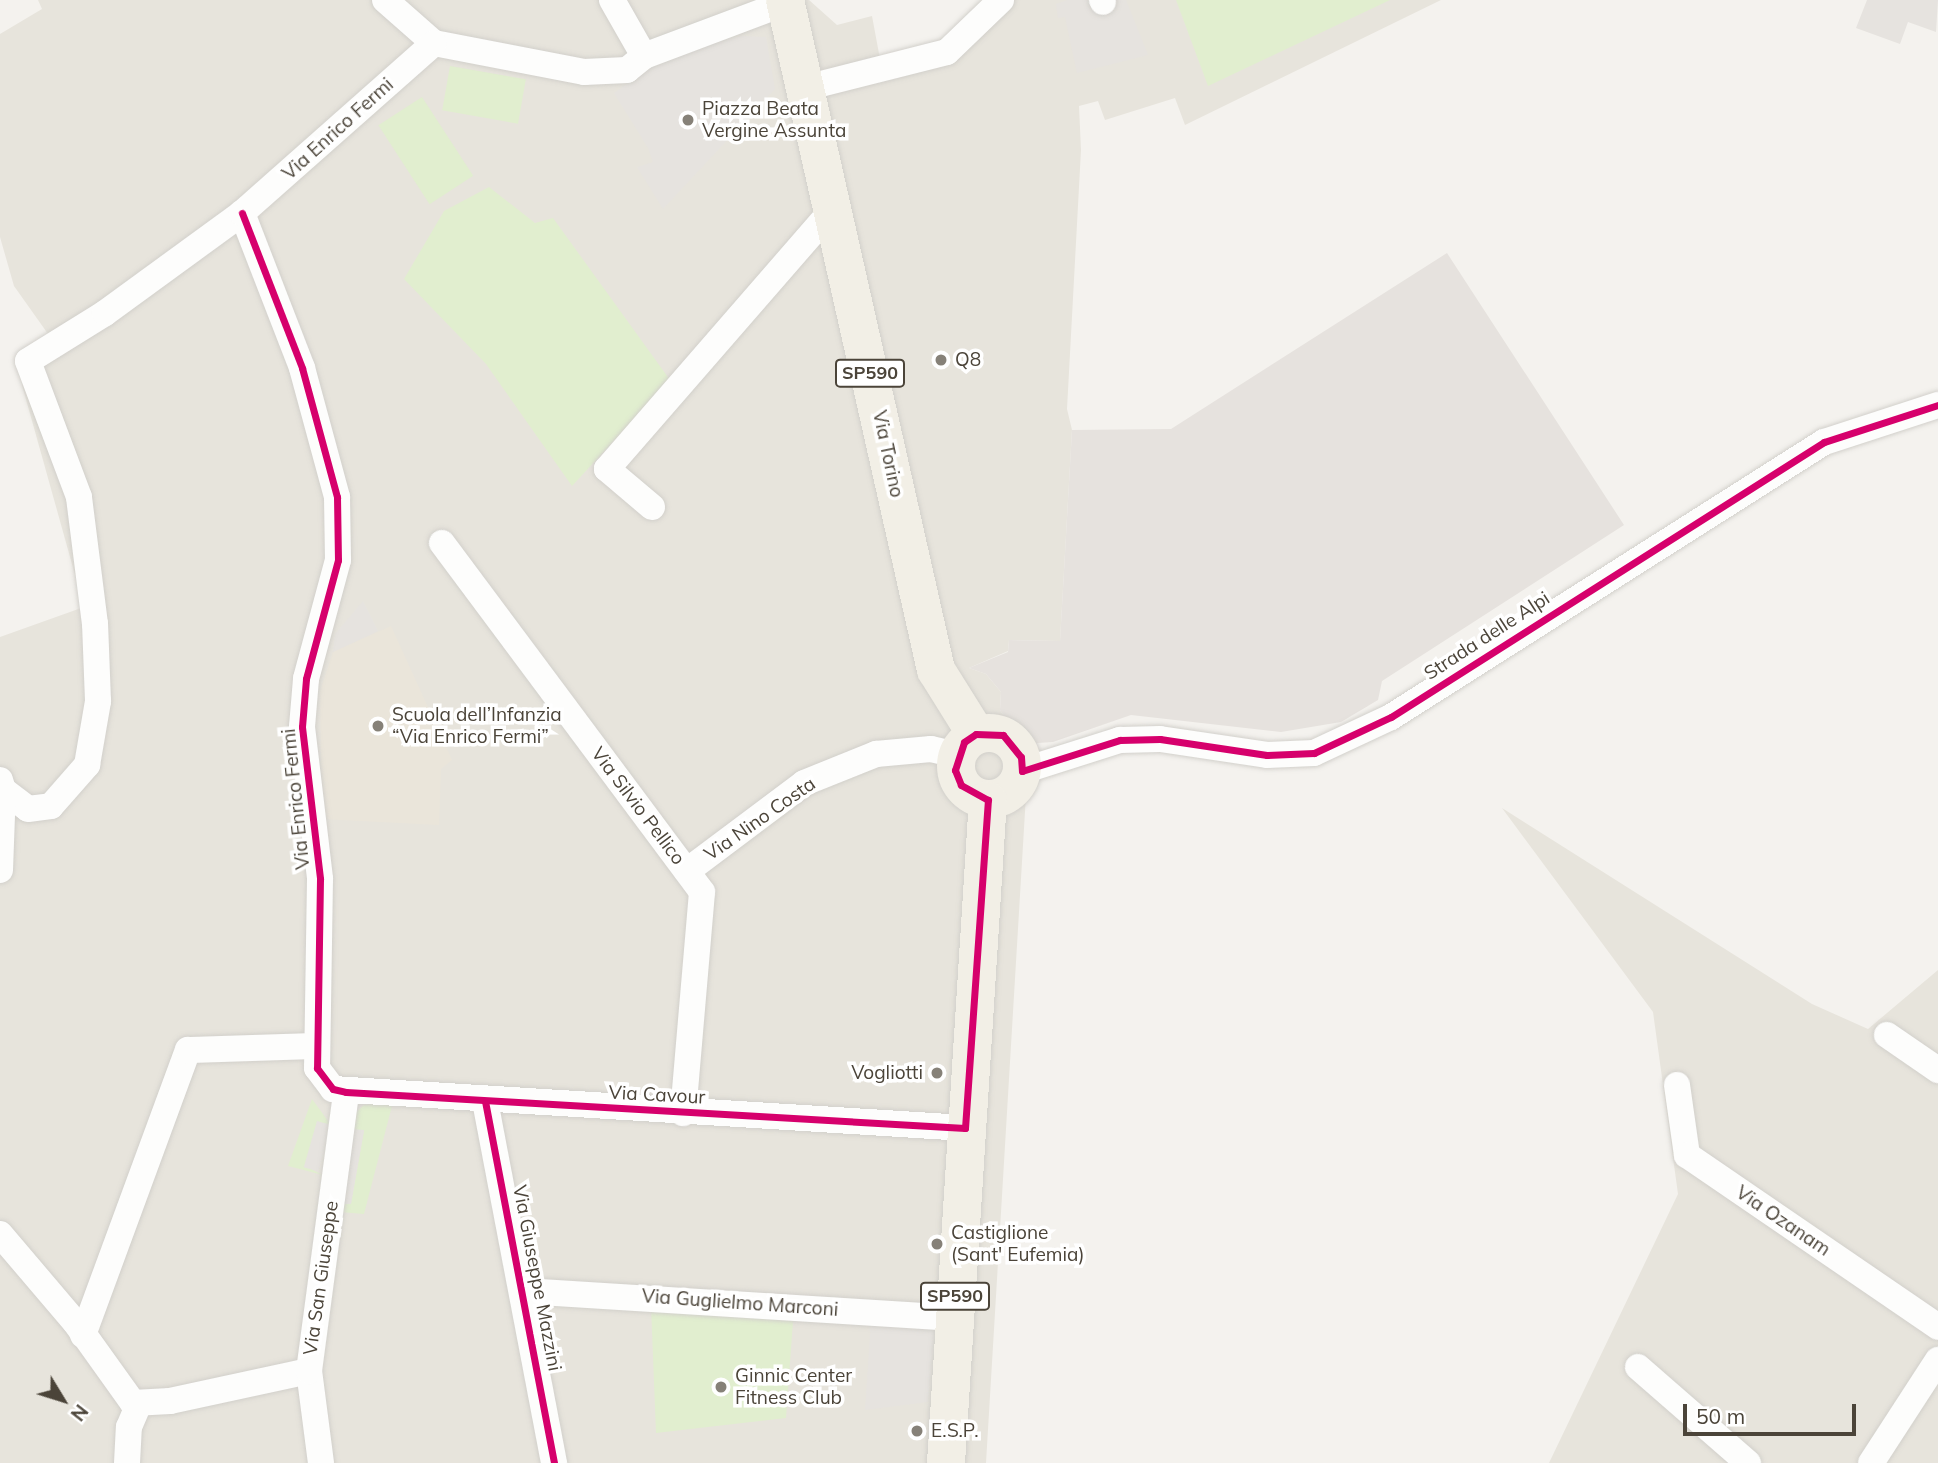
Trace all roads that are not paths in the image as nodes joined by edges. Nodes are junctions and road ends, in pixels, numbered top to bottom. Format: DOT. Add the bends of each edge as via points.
graph roads {
  1 [pos="385,0"];
  2 [pos="612,0"];
  3 [pos="1001,0"];
  4 [pos="785,1"];
  5 [pos="433,43"];
  6 [pos="644,56"];
  7 [pos="805,88"];
  8 [pos="833,209"];
  9 [pos="242,213"];
  10 [pos="1938,405"];
  11 [pos="652,507"];
  12 [pos="442,542"];
  13 [pos="966,744"];
  14 [pos="1022,771"];
  15 [pos="1,785"];
  16 [pos="988,800"];
  17 [pos="0,870"];
  18 [pos="687,871"];
  19 [pos="1887,1035"];
  20 [pos="317,1046"];
  21 [pos="1938,1070"];
  22 [pos="1677,1085"];
  23 [pos="346,1092"];
  24 [pos="485,1101"];
  25 [pos="683,1113"];
  26 [pos="965,1128"];
  27 [pos="0,1234"];
  28 [pos="525,1291"];
  29 [pos="954,1318"];
  30 [pos="1938,1327"];
  31 [pos="83,1335"];
  32 [pos="1938,1360"];
  33 [pos="1638,1367"];
  34 [pos="309,1371"];
  35 [pos="138,1406"];
  36 [pos="127,1455"];
  37 [pos="321,1463"];
  38 [pos="554,1463"];
  39 [pos="946,1463"];
  40 [pos="1748,1463"];
  41 [pos="1871,1463"];
  1 -- 5 [label="street"];
  2 -- 6 [label="street"];
  3 -- 7 [label="street" via="947,52"];
  4 -- 6 [label="street"];
  4 -- 7 [label="main road, Via Torino / SP590"];
  5 -- 6 [label="street" via="584,72 627,70"];
  5 -- 9 [label="street, Via Enrico Fermi"];
  7 -- 8 [label="main road, Via Torino / SP590"];
  8 -- 11 [label="street" via="607,469"];
  8 -- 13 [label="main road, Via Torino / SP590" via="936,670"];
  9 -- 15 [label="street, Via Enrico Fermi" via="105,313 28,360 79,497 98,701 87,765 51,806 28,809"];
  9 -- 20 [label="street, Via Enrico Fermi" via="302,368 337,497 338,560 306,679 302,727 320,879"];
  10 -- 14 [label="street, Strada delle Alpi" via="1824,442 1391,716 1314,753 1267,755 1160,739 1119,740"];
  12 -- 18 [label="street, Via Silvio Pellico"];
  13 -- 14 [label="main road" via="1003,735 1015,744"];
  13 -- 16 [label="main road, SP590" via="961,785"];
  13 -- 18 [label="street, Via Nino Costa" via="876,754 804,783"];
  14 -- 16 [label="main road" via="1009,791"];
  15 -- 17 [label="street"];
  16 -- 26 [label="main road, SP590"];
  18 -- 25 [label="street, Via Silvio Pellico" via="702,892"];
  19 -- 21 [label="street"];
  20 -- 23 [label="street, Via Enrico Fermi" via="317,1068 333,1089"];
  20 -- 31 [label="street" via="188,1050"];
  22 -- 30 [label="street, Via Ozanam" via="1687,1156"];
  23 -- 24 [label="street, Via Cavour"];
  23 -- 34 [label="street, Via San Giuseppe"];
  24 -- 25 [label="street, Via Cavour"];
  24 -- 28 [label="street, Via Giuseppe Mazzini"];
  25 -- 26 [label="street, Via Cavour"];
  26 -- 29 [label="main road, SP590"];
  27 -- 31 [label="street"];
  28 -- 29 [label="street, Via Guglielmo Marconi"];
  28 -- 38 [label="street, Via Giuseppe Mazzini"];
  29 -- 39 [label="main road, SP590"];
  31 -- 35 [label="street" via="128,1399"];
  32 -- 41 [label="street"];
  33 -- 40 [label="street"];
  34 -- 35 [label="street"];
  34 -- 37 [label="street, Via San Giuseppe"];
  35 -- 36 [label="street"];
}
